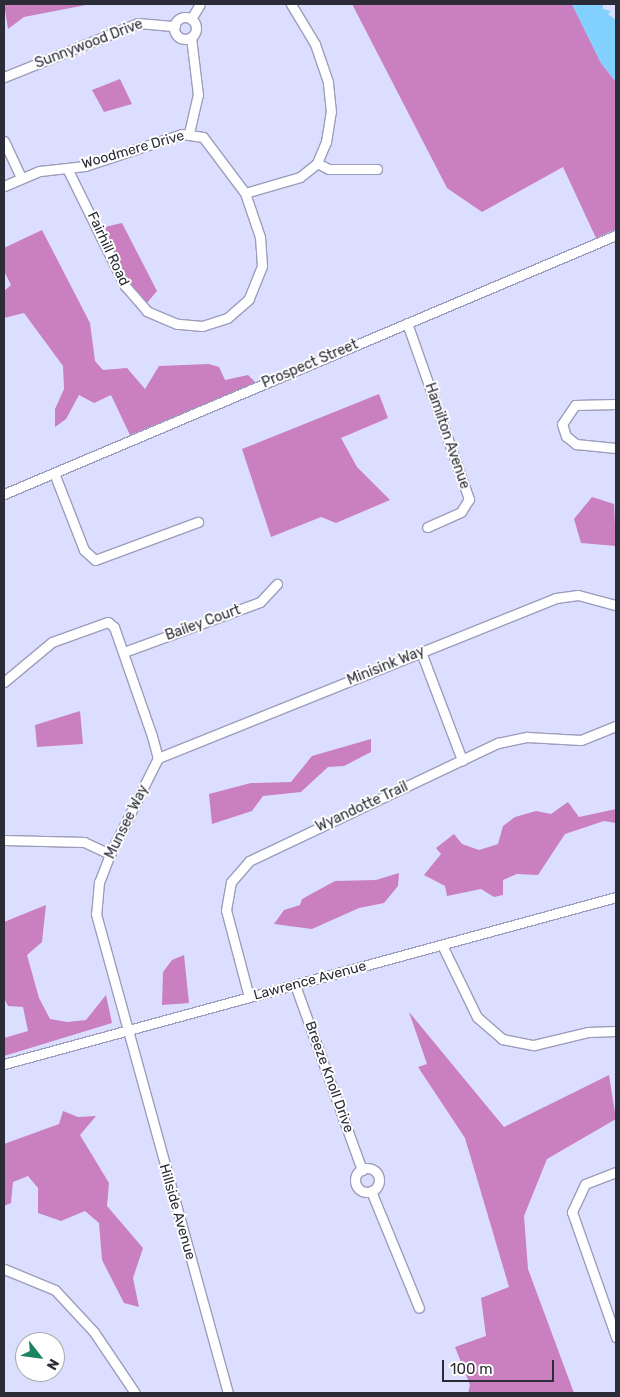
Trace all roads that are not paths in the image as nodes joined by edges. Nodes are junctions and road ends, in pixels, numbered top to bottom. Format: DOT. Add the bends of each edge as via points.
graph roads {
  1 [pos="200,4"];
  2 [pos="292,4"];
  3 [pos="191,19"];
  4 [pos="175,26"];
  5 [pos="191,37"];
  6 [pos="4,77"];
  7 [pos="189,134"];
  8 [pos="4,141"];
  9 [pos="316,163"];
  10 [pos="67,168"];
  11 [pos="377,169"];
  12 [pos="21,177"];
  13 [pos="4,186"];
  14 [pos="244,194"];
  15 [pos="616,235"];
  16 [pos="407,323"];
  17 [pos="616,404"];
  18 [pos="616,448"];
  19 [pos="54,472"];
  20 [pos="4,494"];
  21 [pos="198,522"];
  22 [pos="427,527"];
  23 [pos="277,584"];
  24 [pos="616,605"];
  25 [pos="124,652"];
  26 [pos="421,652"];
  27 [pos="4,682"];
  28 [pos="616,726"];
  29 [pos="158,758"];
  30 [pos="462,760"];
  31 [pos="4,840"];
  32 [pos="110,854"];
  33 [pos="616,897"];
  34 [pos="442,945"];
  35 [pos="295,985"];
  36 [pos="249,997"];
  37 [pos="126,1031"];
  38 [pos="616,1031"];
  39 [pos="4,1064"];
  40 [pos="362,1170"];
  41 [pos="616,1172"];
  42 [pos="371,1191"];
  43 [pos="4,1269"];
  44 [pos="419,1308"];
  45 [pos="616,1337"];
  46 [pos="134,1393"];
  47 [pos="228,1393"];
  1 -- 3 [label="street"];
  2 -- 9 [label="street" via="315,44 328,82 329,126"];
  3 -- 4 [label="street" via="181,18"];
  3 -- 5 [label="street" via="196,28"];
  4 -- 5 [label="street" via="178,36"];
  4 -- 6 [label="street, Sunnywood Drive" via="138,23"];
  5 -- 7 [label="street" via="198,96"];
  7 -- 10 [label="street, Woodmere Drive"];
  7 -- 14 [label="street, Woodmere Drive" via="210,143"];
  8 -- 12 [label="street"];
  9 -- 11 [label="street" via="329,168"];
  9 -- 14 [label="street" via="300,177"];
  10 -- 12 [label="street, Woodmere Drive"];
  10 -- 14 [label="street, Fairhill Road" via="129,293 154,315 185,326 227,318 256,287 262,252"];
  12 -- 13 [label="street, Woodmere Drive"];
  15 -- 16 [label="street, Prospect Street"];
  16 -- 19 [label="street, Prospect Street"];
  16 -- 22 [label="street, Hamilton Avenue" via="468,499 462,512"];
  17 -- 18 [label="street" via="575,405 562,424 566,436 576,444"];
  19 -- 20 [label="street, Prospect Street"];
  19 -- 21 [label="street" via="84,550 95,560"];
  23 -- 25 [label="street, Bailey Court" via="260,602"];
  24 -- 26 [label="street, Minisink Way" via="587,596 564,596"];
  25 -- 27 [label="street" via="114,627 105,621 52,642"];
  25 -- 29 [label="street"];
  26 -- 29 [label="street, Minisink Way"];
  26 -- 30 [label="street"];
  28 -- 30 [label="street, Wyandotte Trail" via="581,740 512,740"];
  29 -- 32 [label="street, Munsee Way"];
  30 -- 36 [label="street, Wyandotte Trail" via="240,868 227,893 226,910"];
  31 -- 32 [label="street" via="84,842"];
  32 -- 37 [label="street, Munsee Way" via="100,882 96,914"];
  33 -- 34 [label="street, Lawrence Avenue"];
  34 -- 35 [label="street, Lawrence Avenue"];
  34 -- 38 [label="street" via="477,1017 502,1039 534,1045 588,1032"];
  35 -- 36 [label="street, Lawrence Avenue"];
  35 -- 40 [label="street, Breeze Knoll Drive"];
  36 -- 37 [label="street, Lawrence Avenue"];
  37 -- 39 [label="street, Lawrence Avenue"];
  37 -- 47 [label="street, Hillside Avenue"];
  40 -- 42 [label="street, Breeze Knoll Drive" via="357,1186"];
  40 -- 42 [label="street, Breeze Knoll Drive" via="378,1175 377,1186"];
  41 -- 45 [label="street" via="585,1184 572,1212"];
  42 -- 44 [label="street, Breeze Knoll Drive"];
  43 -- 46 [label="street" via="55,1290 94,1332"];
}
